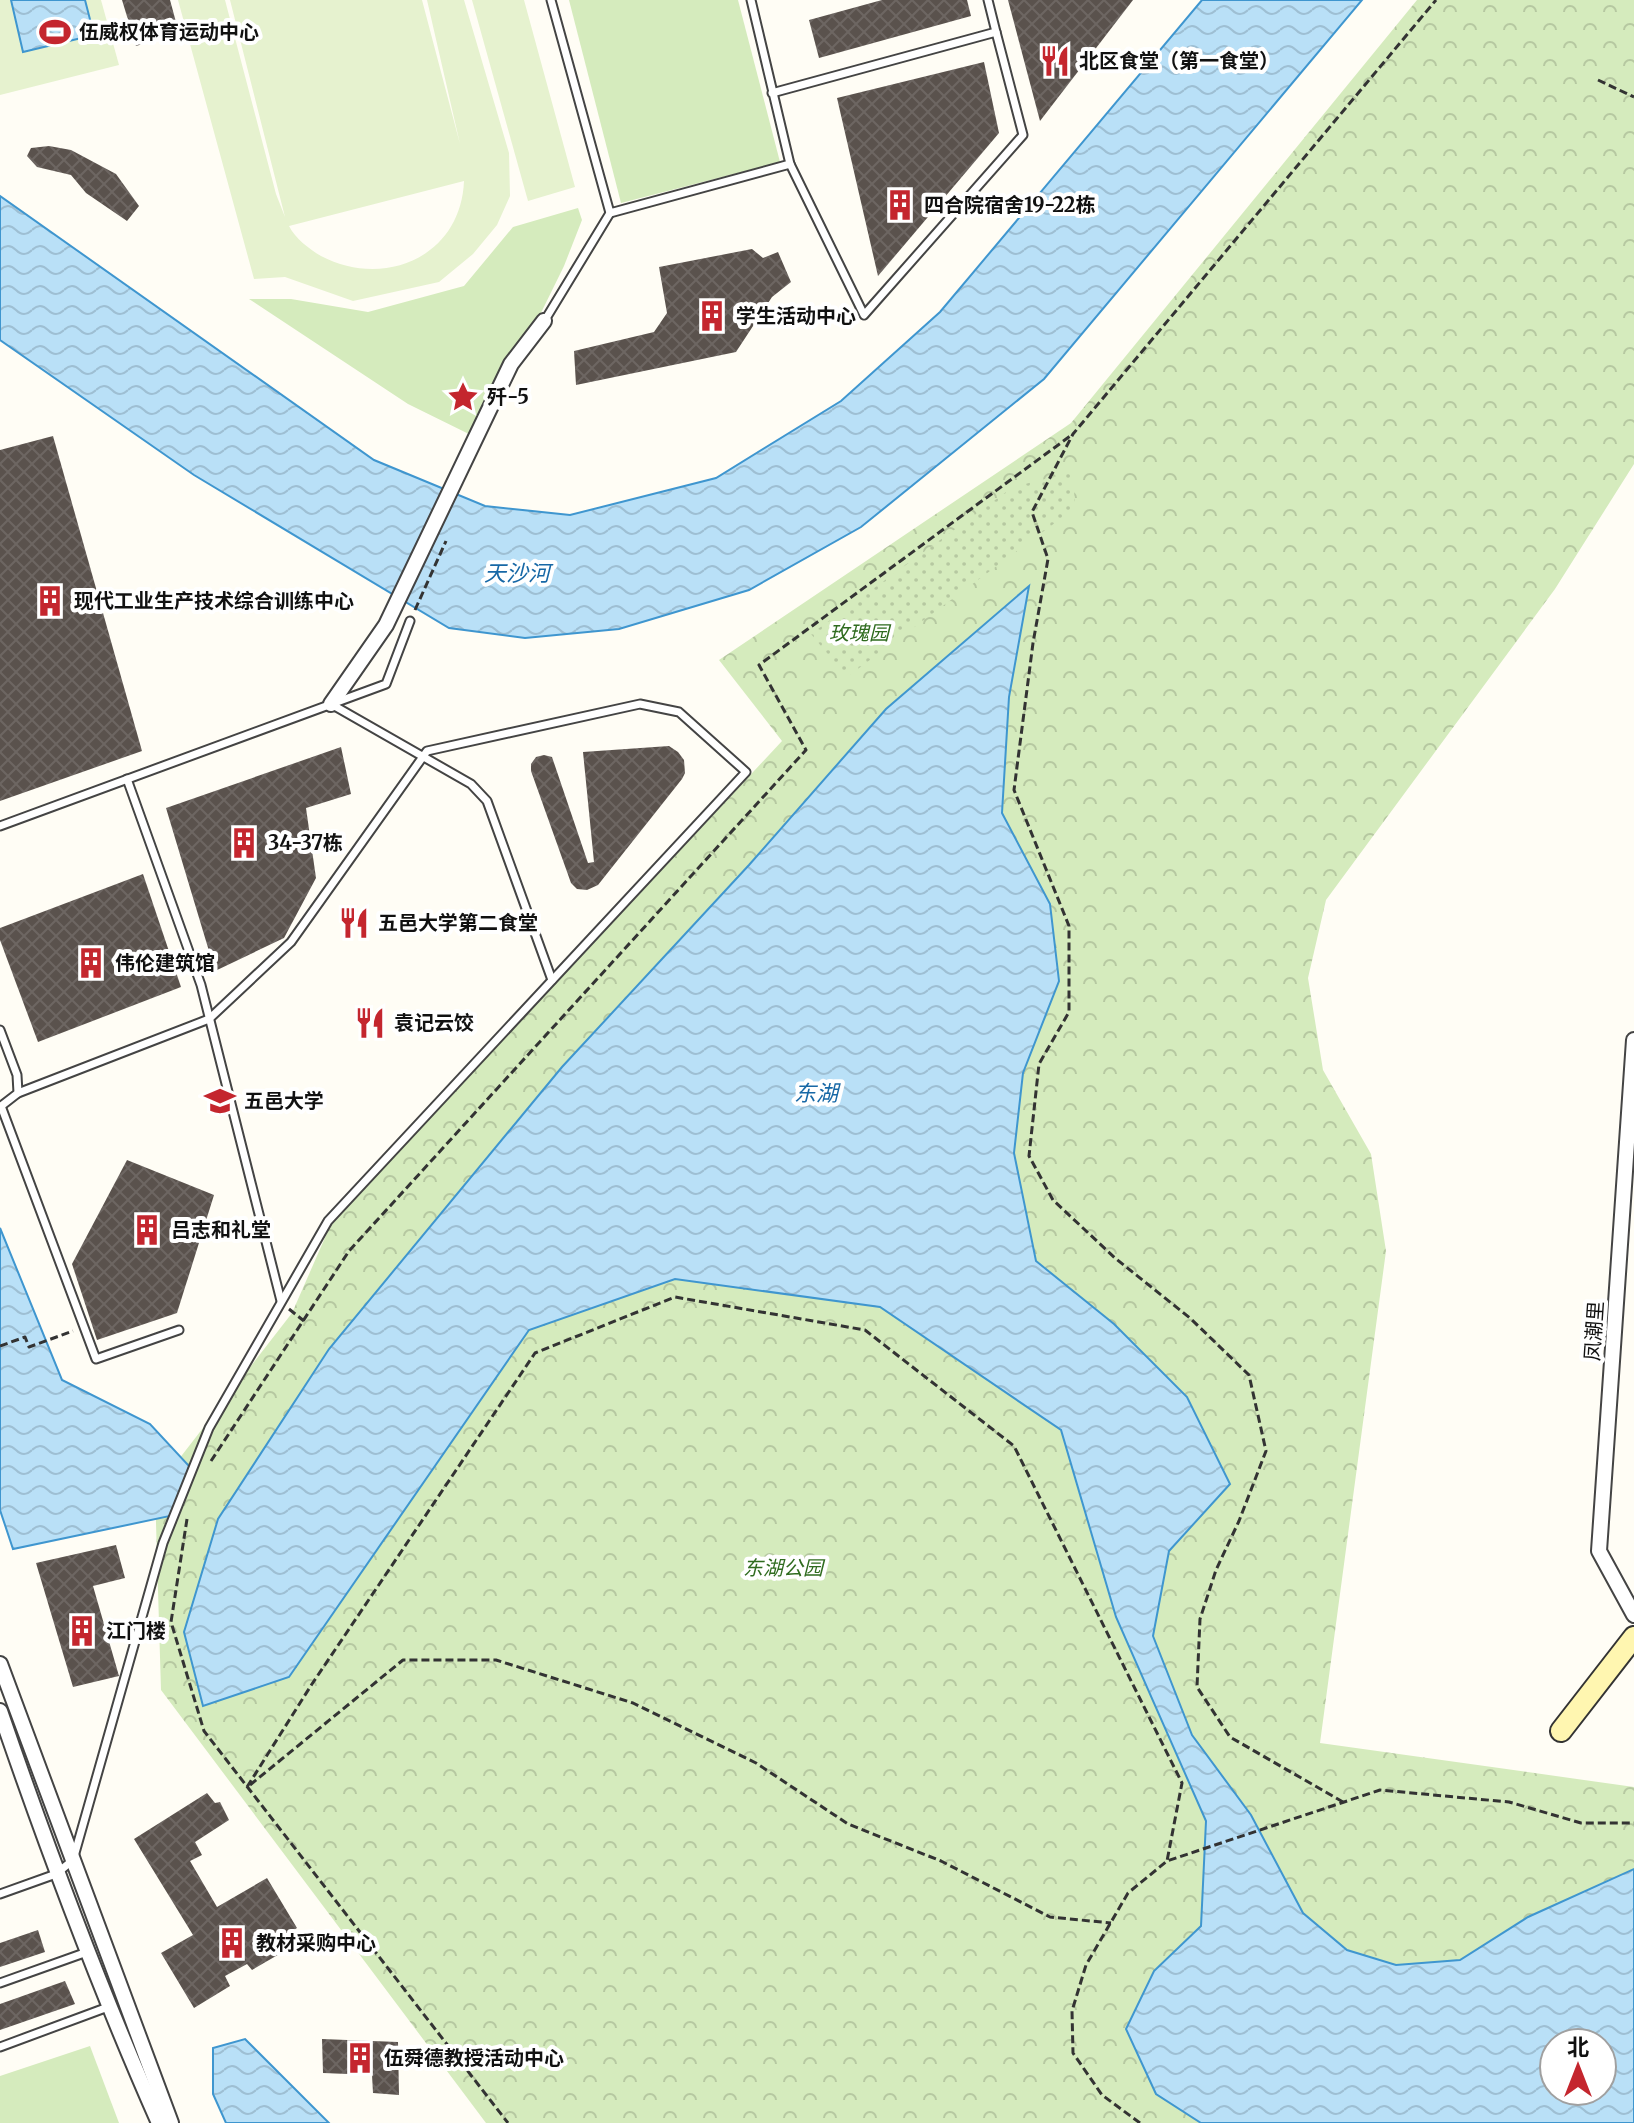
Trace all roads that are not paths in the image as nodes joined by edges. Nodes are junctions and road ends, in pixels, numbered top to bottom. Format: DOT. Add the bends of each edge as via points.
graph roads {
  1 [pos="551,0"];
  2 [pos="761,0"];
  3 [pos="988,0"];
  4 [pos="751,1"];
  5 [pos="996,32"];
  6 [pos="772,93"];
  7 [pos="790,164"];
  8 [pos="610,213"];
  9 [pos="544,321"];
  10 [pos="410,621"];
  11 [pos="331,704"];
  12 [pos="423,757"];
  13 [pos="127,779"];
  14 [pos="0,826"];
  15 [pos="552,980"];
  16 [pos="209,1019"];
  17 [pos="0,1030"];
  18 [pos="1634,1040"];
  19 [pos="18,1093"];
  20 [pos="1,1106"];
  21 [pos="281,1301"];
  22 [pos="179,1330"];
  23 [pos="1634,1615"];
  24 [pos="1634,1637"];
  25 [pos="0,1664"];
  26 [pos="0,1711"];
  27 [pos="1561,1731"];
  28 [pos="73,1860"];
  29 [pos="56,1874"];
  30 [pos="0,1894"];
  31 [pos="89,1952"];
  32 [pos="0,1983"];
  33 [pos="108,2007"];
  34 [pos="0,2047"];
  35 [pos="159,2123"];
  36 [pos="171,2123"];
  1 -- 8 [label="lane"];
  2 -- 4 [label="lane"];
  3 -- 5 [label="lane"];
  4 -- 6 [label="lane"];
  5 -- 6 [label="lane"];
  5 -- 7 [label="lane" via="1023,135 864,315"];
  6 -- 7 [label="lane"];
  7 -- 8 [label="lane"];
  8 -- 9 [label="lane"];
  9 -- 11 [label="street" via="511,364 386,625"];
  10 -- 11 [label="lane" via="386,684"];
  11 -- 12 [label="lane"];
  11 -- 13 [label="lane"];
  12 -- 15 [label="lane" via="471,784 487,801"];
  12 -- 15 [label="lane" via="427,751 640,704 679,712 746,772"];
  12 -- 16 [label="lane" via="291,942"];
  13 -- 14 [label="lane"];
  13 -- 16 [label="lane"];
  15 -- 21 [label="lane" via="328,1221"];
  16 -- 19 [label="lane"];
  16 -- 21 [label="lane"];
  17 -- 19 [label="lane"];
  18 -- 23 [label="street, 凤潮里" via="1599,1551"];
  19 -- 20 [label="lane"];
  20 -- 22 [label="lane" via="96,1359"];
  21 -- 28 [label="lane" via="209,1428 163,1543"];
  24 -- 27 [label="street"];
  25 -- 28 [label="street"];
  26 -- 29 [label="street"];
  28 -- 29 [label="lane"];
  28 -- 36 [label="street"];
  29 -- 30 [label="lane"];
  29 -- 31 [label="street"];
  31 -- 32 [label="lane"];
  31 -- 33 [label="street"];
  33 -- 34 [label="lane"];
  33 -- 35 [label="street"];
}
